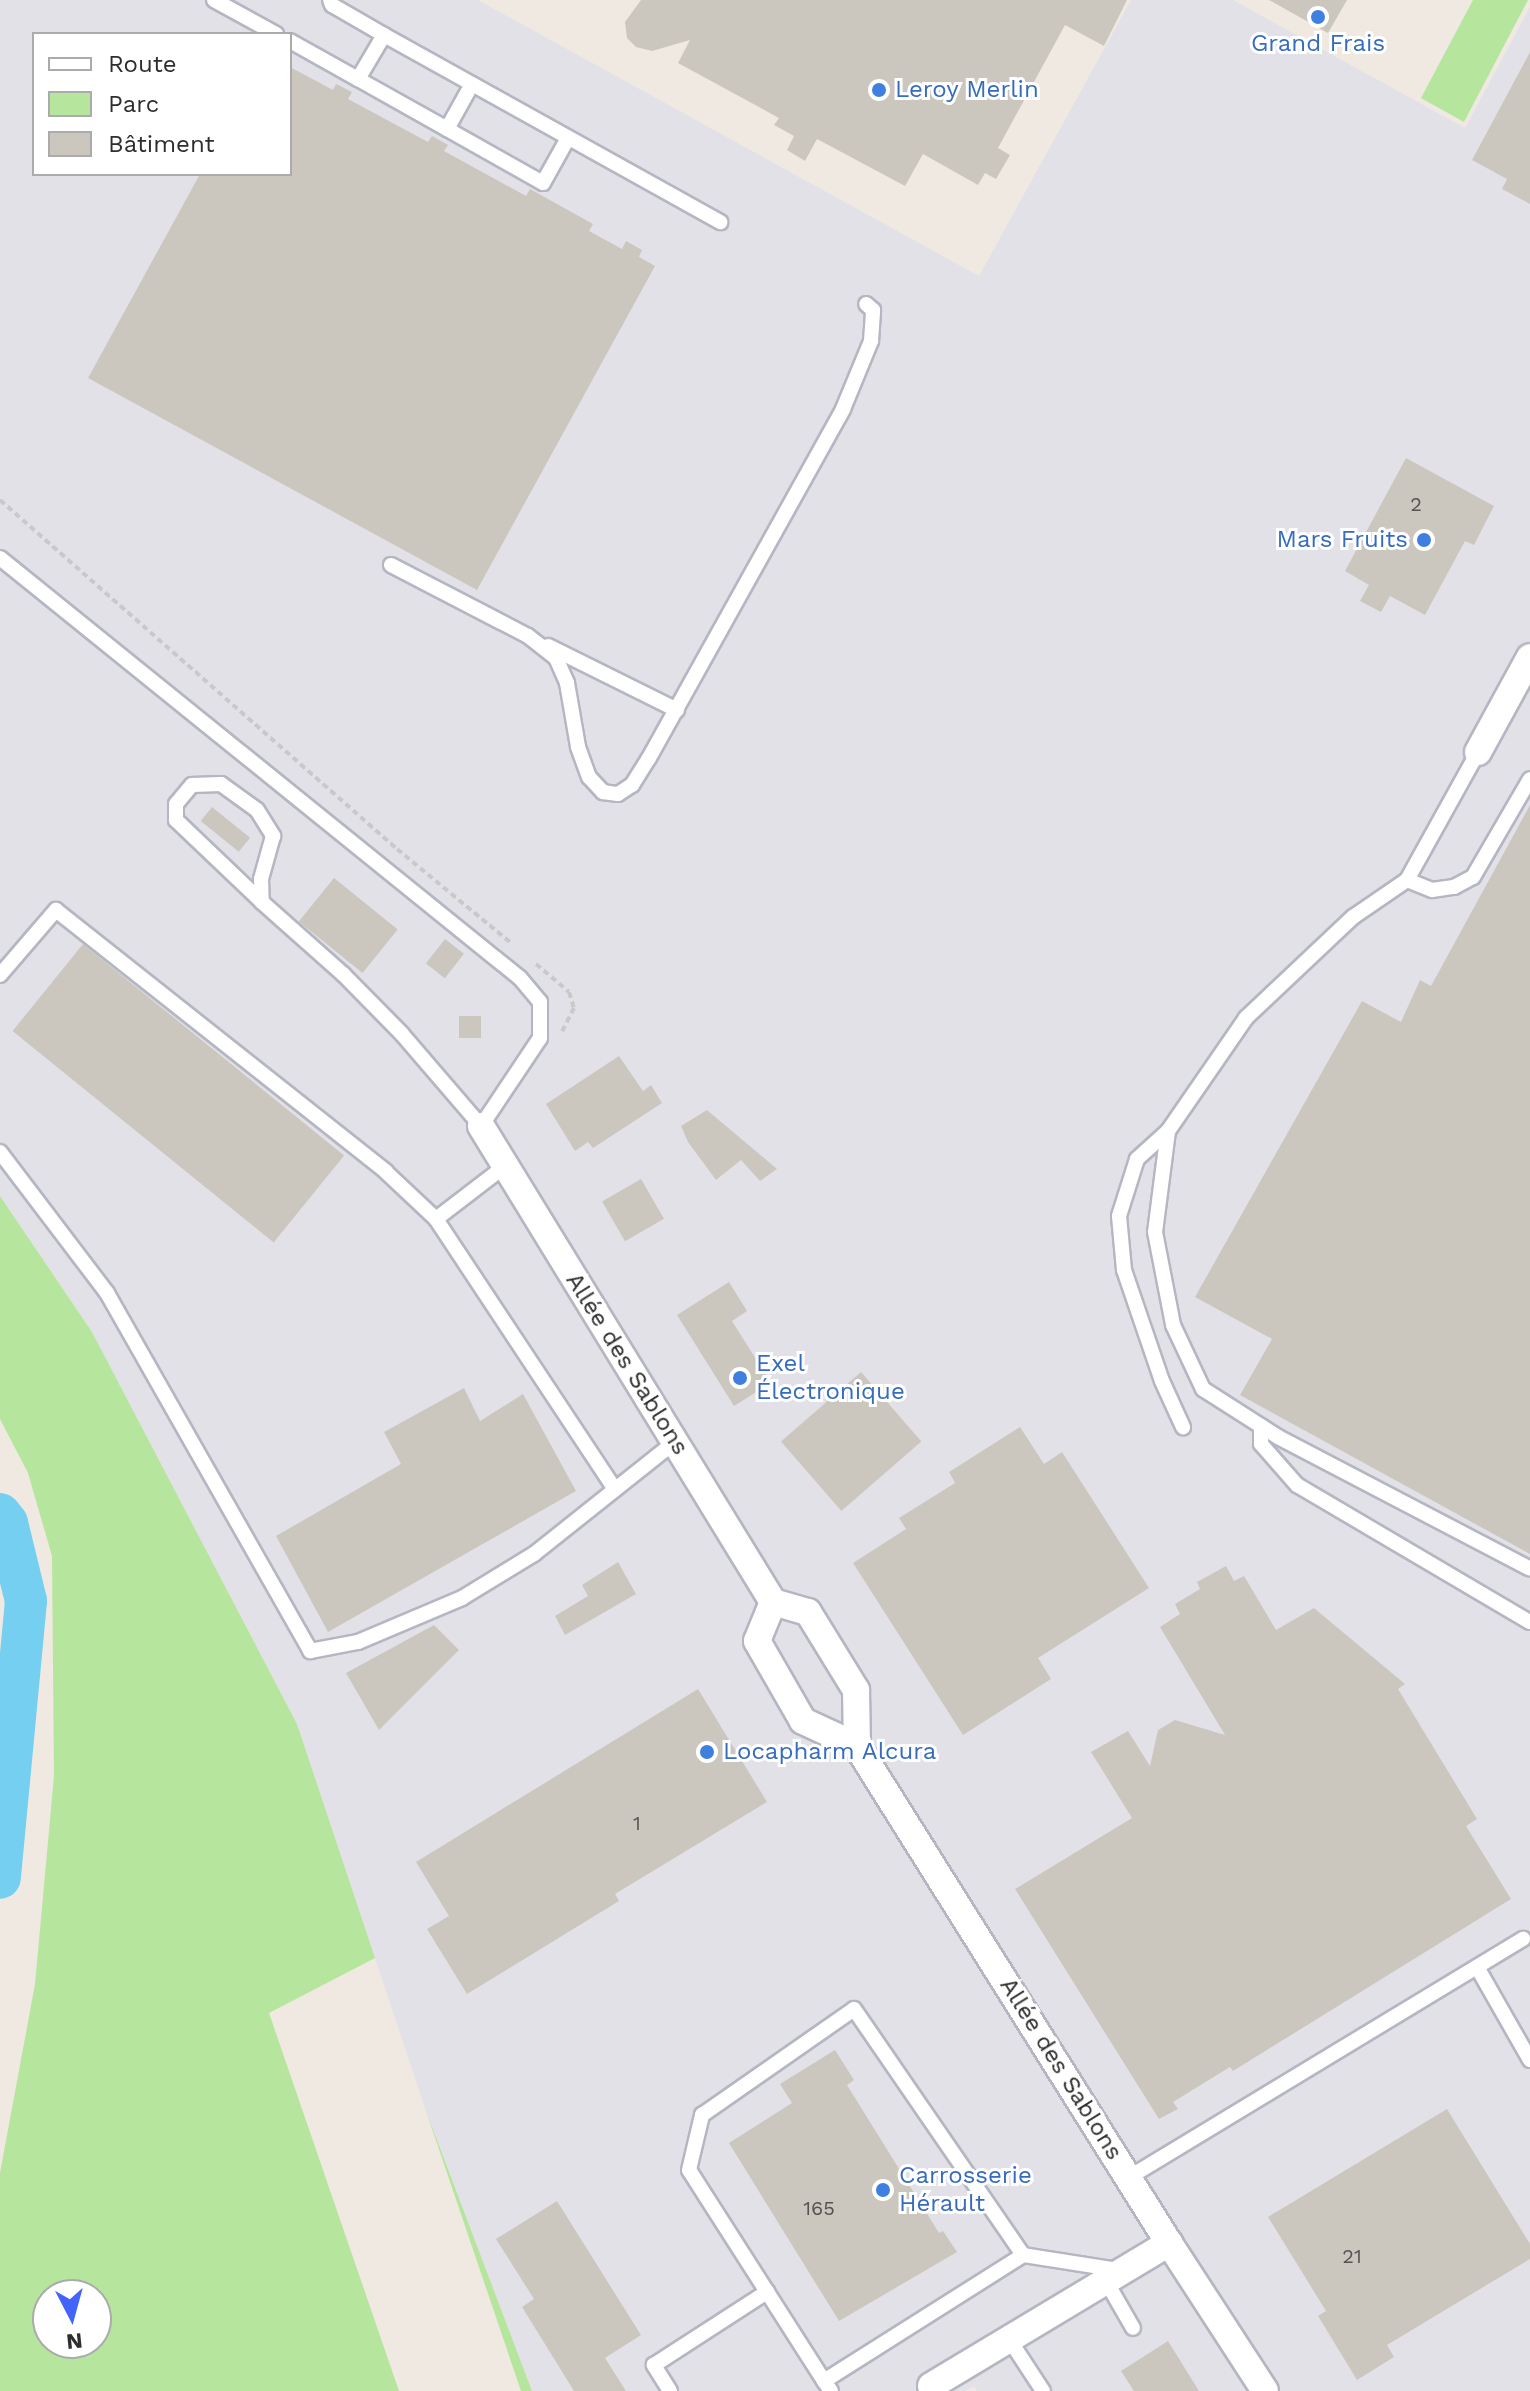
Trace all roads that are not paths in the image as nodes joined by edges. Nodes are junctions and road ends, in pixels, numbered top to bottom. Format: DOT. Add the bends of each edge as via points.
graph roads {
  1 [pos="214,0"];
  2 [pos="328,2"];
  3 [pos="272,32"];
  4 [pos="384,35"];
  5 [pos="292,42"];
  6 [pos="358,79"];
  7 [pos="472,84"];
  8 [pos="447,129"];
  9 [pos="568,138"];
  10 [pos="720,222"];
  11 [pos="866,304"];
  12 [pos="0,558"];
  13 [pos="391,565"];
  14 [pos="528,636"];
  15 [pos="1530,657"];
  16 [pos="677,710"];
  17 [pos="1478,752"];
  18 [pos="1530,779"];
  19 [pos="1407,880"];
  20 [pos="262,902"];
  21 [pos="0,975"];
  22 [pos="481,1126"];
  23 [pos="1168,1131"];
  24 [pos="0,1152"];
  25 [pos="505,1166"];
  26 [pos="436,1219"];
  27 [pos="1261,1426"];
  28 [pos="1183,1427"];
  29 [pos="675,1442"];
  30 [pos="615,1489"];
  31 [pos="1530,1569"];
  32 [pos="773,1602"];
  33 [pos="1530,1622"];
  34 [pos="857,1746"];
  35 [pos="1523,1939"];
  36 [pos="1477,1967"];
  37 [pos="1530,2060"];
  38 [pos="1128,2178"];
  39 [pos="1169,2243"];
  40 [pos="1023,2255"];
  41 [pos="1115,2276"];
  42 [pos="767,2292"];
  43 [pos="1133,2328"];
  44 [pos="1009,2339"];
  45 [pos="828,2386"];
  46 [pos="931,2386"];
  47 [pos="670,2391"];
  48 [pos="1043,2391"];
  49 [pos="1265,2391"];
  1 -- 3 [label="lane"];
  2 -- 4 [label="lane"];
  4 -- 6 [label="lane"];
  4 -- 7 [label="lane"];
  5 -- 6 [label="lane"];
  6 -- 8 [label="lane"];
  7 -- 8 [label="lane"];
  7 -- 9 [label="lane"];
  8 -- 9 [label="lane" via="543,183"];
  9 -- 10 [label="lane"];
  11 -- 16 [label="lane" via="873,310 871,341 843,409"];
  12 -- 22 [label="lane" via="520,978 540,1002 540,1038"];
  13 -- 14 [label="lane"];
  14 -- 16 [label="lane"];
  14 -- 16 [label="lane" via="556,658 567,683 578,747 589,777 603,792 618,794 632,785"];
  15 -- 17 [label="street"];
  17 -- 19 [label="lane"];
  18 -- 19 [label="lane" via="1473,877 1432,890"];
  19 -- 23 [label="lane" via="1353,917 1246,1018"];
  20 -- 20 [label="lane" via="261,879 273,836 257,810 221,784 192,785 176,804 176,820"];
  20 -- 22 [label="lane" via="402,1034"];
  21 -- 26 [label="lane" via="56,910 386,1172"];
  22 -- 25 [label="street, Allée des Sablons"];
  23 -- 27 [label="lane" via="1155,1232 1173,1325 1203,1389"];
  23 -- 28 [label="lane" via="1137,1159 1119,1216 1124,1270"];
  24 -- 30 [label="lane" via="107,1293 310,1651 358,1642 462,1598 534,1554"];
  25 -- 26 [label="lane"];
  25 -- 29 [label="street, Allée des Sablons"];
  26 -- 30 [label="lane"];
  27 -- 31 [label="lane"];
  27 -- 33 [label="lane" via="1261,1444 1297,1485"];
  29 -- 30 [label="lane"];
  29 -- 32 [label="street, Allée des Sablons"];
  32 -- 34 [label="street" via="808,1612 856,1690"];
  32 -- 34 [label="street" via="757,1641 803,1721"];
  34 -- 38 [label="street, Allée des Sablons"];
  35 -- 36 [label="lane"];
  36 -- 37 [label="lane"];
  36 -- 38 [label="lane"];
  38 -- 39 [label="street, Allée des Sablons"];
  39 -- 41 [label="street"];
  39 -- 49 [label="street, Allée des Sablons"];
  40 -- 41 [label="lane"];
  40 -- 42 [label="lane" via="854,2009 702,2115 689,2170"];
  40 -- 45 [label="lane"];
  41 -- 43 [label="lane"];
  41 -- 44 [label="street"];
  42 -- 45 [label="lane"];
  42 -- 47 [label="lane" via="654,2365"];
  44 -- 46 [label="street"];
  44 -- 48 [label="lane"];
}
